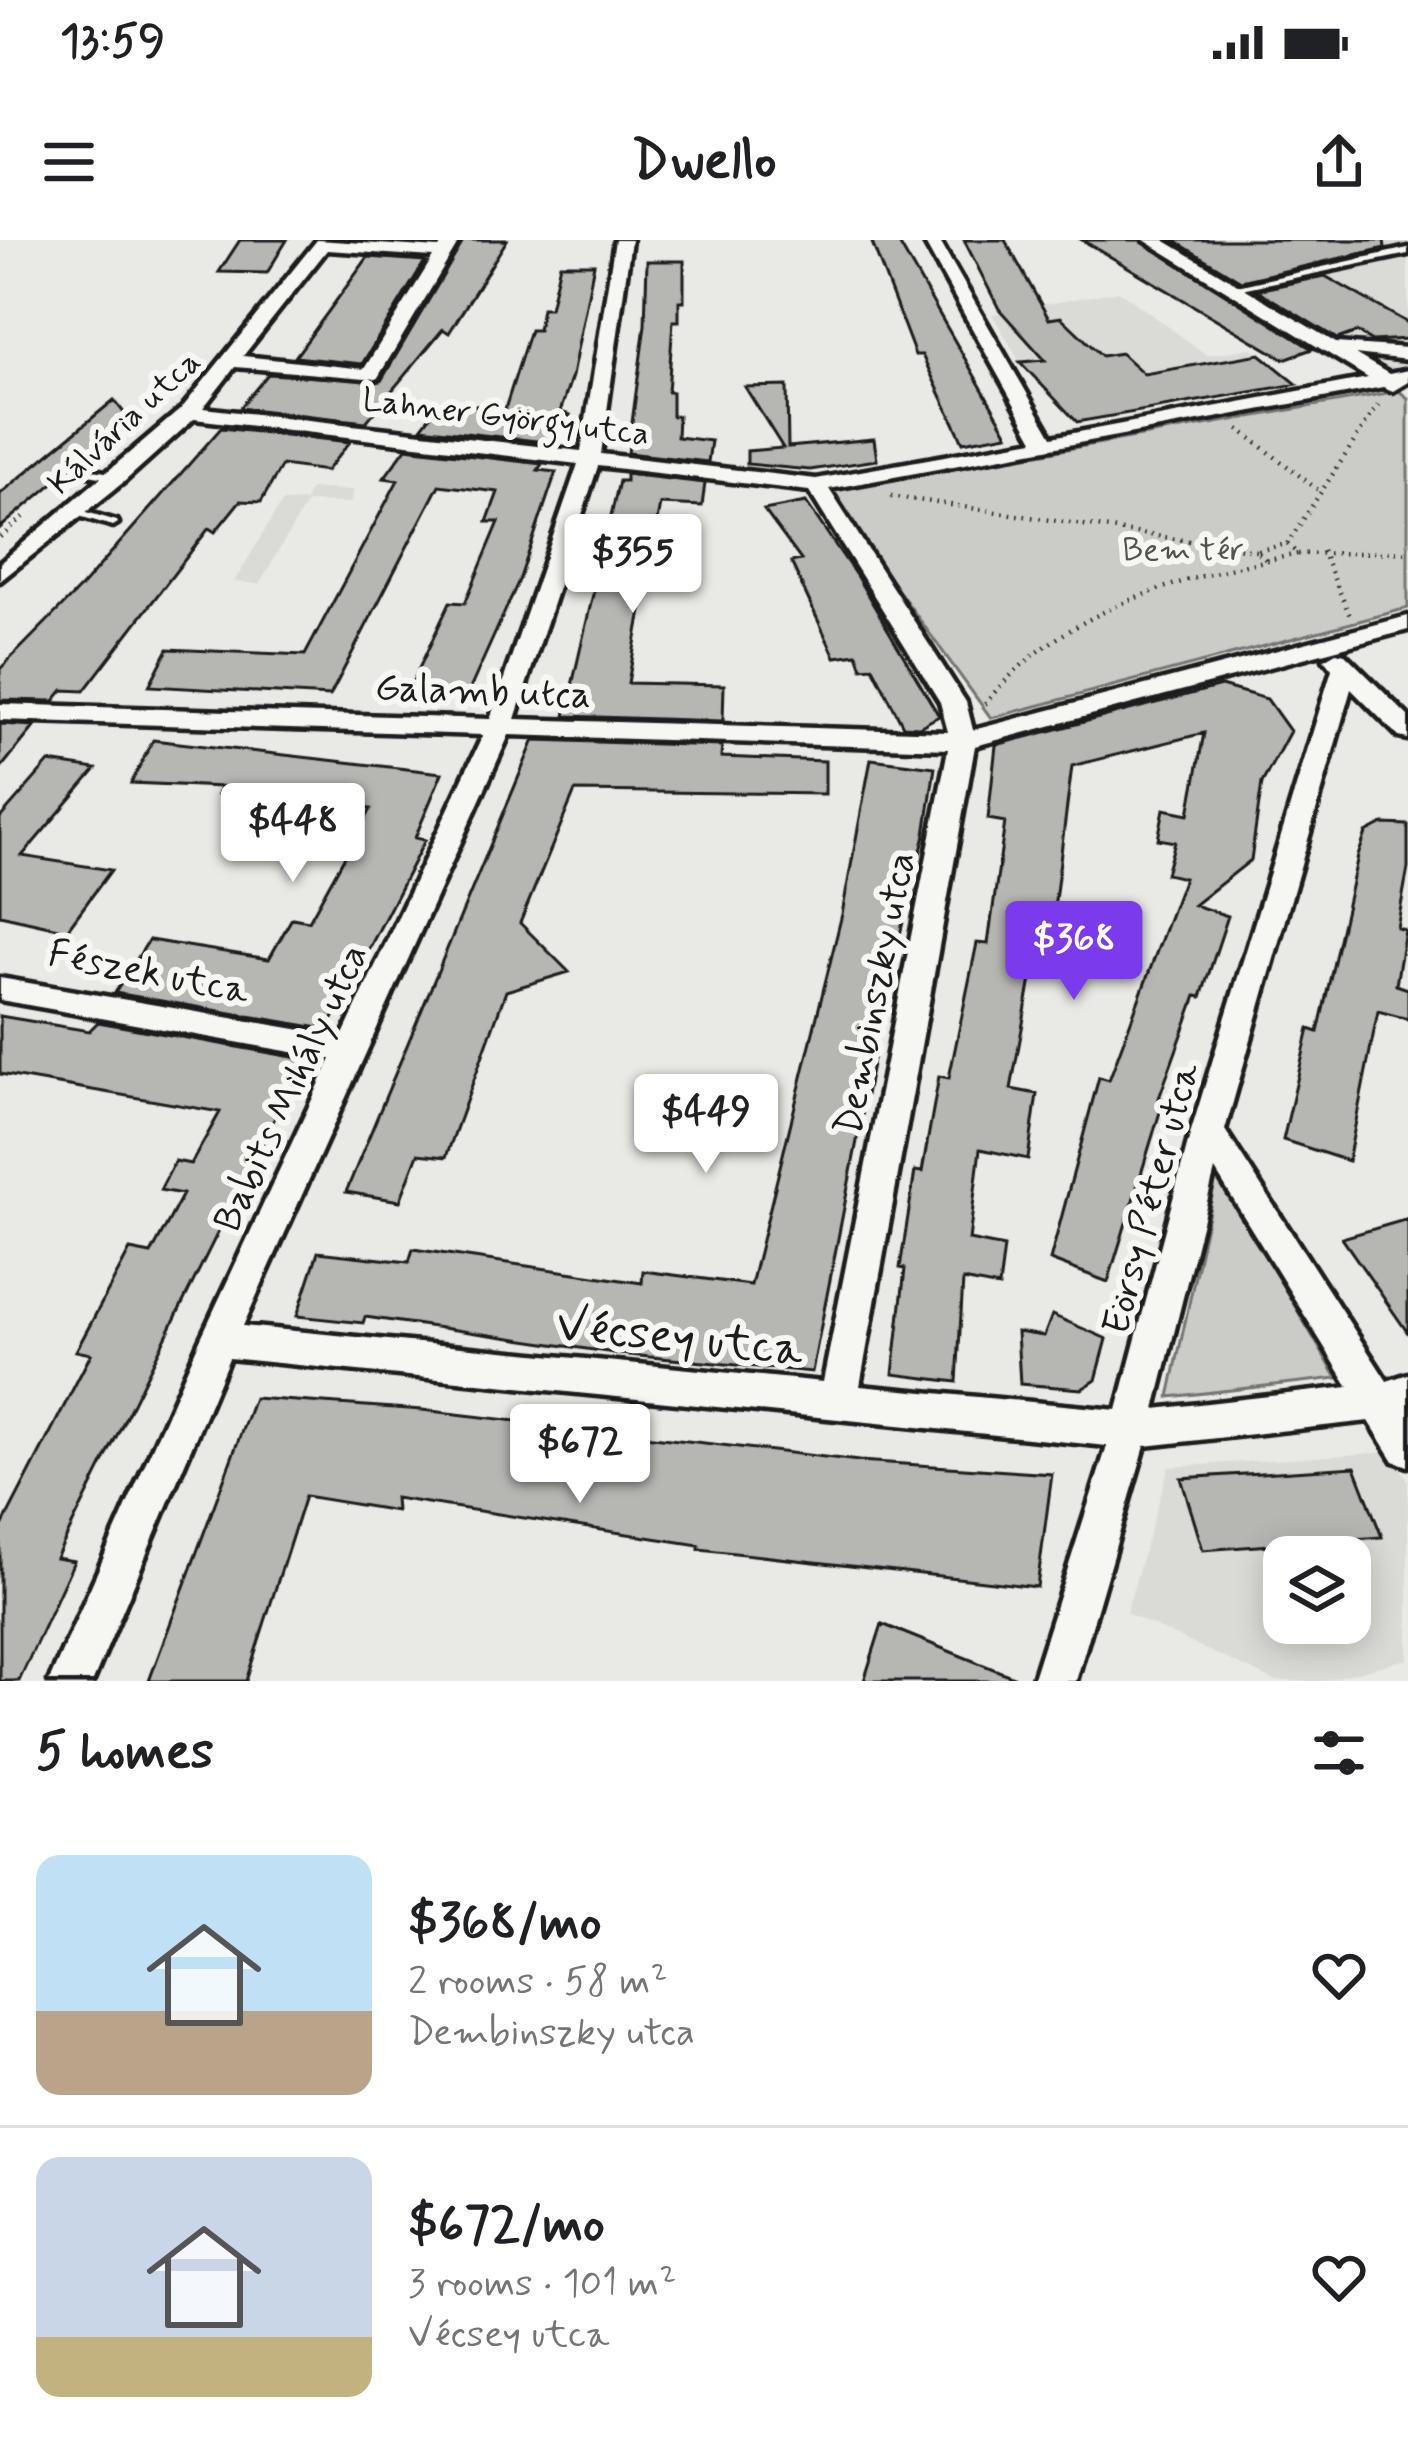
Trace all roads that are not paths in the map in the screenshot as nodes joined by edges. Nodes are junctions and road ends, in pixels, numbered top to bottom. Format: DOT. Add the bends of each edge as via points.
graph roads {
  1 [pos="623,240"];
  2 [pos="931,240"];
  3 [pos="1152,240"];
  4 [pos="324,242"];
  5 [pos="448,246"];
  6 [pos="1408,251"];
  7 [pos="1232,288"];
  8 [pos="1325,344"];
  9 [pos="1408,354"];
  10 [pos="234,361"];
  11 [pos="1398,379"];
  12 [pos="1408,395"];
  13 [pos="189,412"];
  14 [pos="1045,442"];
  15 [pos="590,459"];
  16 [pos="80,471"];
  17 [pos="118,477"];
  18 [pos="816,484"];
  19 [pos="76,512"];
  20 [pos="113,524"];
  21 [pos="0,574"];
  22 [pos="1408,622"];
  23 [pos="1333,657"];
  24 [pos="0,712"];
  25 [pos="499,729"];
  26 [pos="1408,731"];
  27 [pos="963,741"];
  28 [pos="0,989"];
  29 [pos="353,1052"];
  30 [pos="1208,1130"];
  31 [pos="218,1340"];
  32 [pos="1392,1397"];
  33 [pos="838,1402"];
  34 [pos="1131,1430"];
  35 [pos="1408,1448"];
  36 [pos="71,1681"];
  37 [pos="1054,1681"];
  1 -- 15 [label="street, Babits Mihály utca"];
  2 -- 14 [label="street"];
  3 -- 7 [label="street"];
  4 -- 5 [label="street, Kálvária utca"];
  4 -- 10 [label="street, Kálvária utca"];
  5 -- 10 [label="street, Kálvária utca" via="370,375"];
  6 -- 7 [label="lane"];
  7 -- 8 [label="street"];
  8 -- 9 [label="street"];
  8 -- 11 [label="street"];
  10 -- 13 [label="street, Kálvária utca"];
  11 -- 12 [label="street"];
  11 -- 14 [label="street"];
  13 -- 15 [label="street, Lahner György utca"];
  13 -- 17 [label="street, Kálvária utca"];
  14 -- 18 [label="street"];
  15 -- 18 [label="street, Lahner György utca"];
  15 -- 25 [label="street, Babits Mihály utca"];
  16 -- 17 [label="lane"];
  17 -- 19 [label="street, Kálvária utca"];
  18 -- 27 [label="street" via="953,702"];
  19 -- 20 [label="lane"];
  19 -- 21 [label="street, Kálvária utca"];
  22 -- 23 [label="street" via="1359,636"];
  23 -- 26 [label="street"];
  23 -- 27 [label="street"];
  23 -- 30 [label="street, Eörsy Péter utca"];
  24 -- 25 [label="street, Galamb utca"];
  25 -- 27 [label="street, Galamb utca"];
  25 -- 29 [label="street, Babits Mihály utca"];
  27 -- 33 [label="street, Dembinszky utca"];
  28 -- 29 [label="street, Fészek utca"];
  29 -- 31 [label="street, Babits Mihály utca"];
  30 -- 32 [label="street"];
  30 -- 34 [label="street, Eörsy Péter utca"];
  31 -- 33 [label="street, Vécsey utca"];
  31 -- 36 [label="street, Babits Mihály utca"];
  32 -- 34 [label="street, Vécsey utca"];
  32 -- 35 [label="street"];
  33 -- 34 [label="street, Vécsey utca"];
  34 -- 37 [label="street, Eörsy Péter utca"];
}
